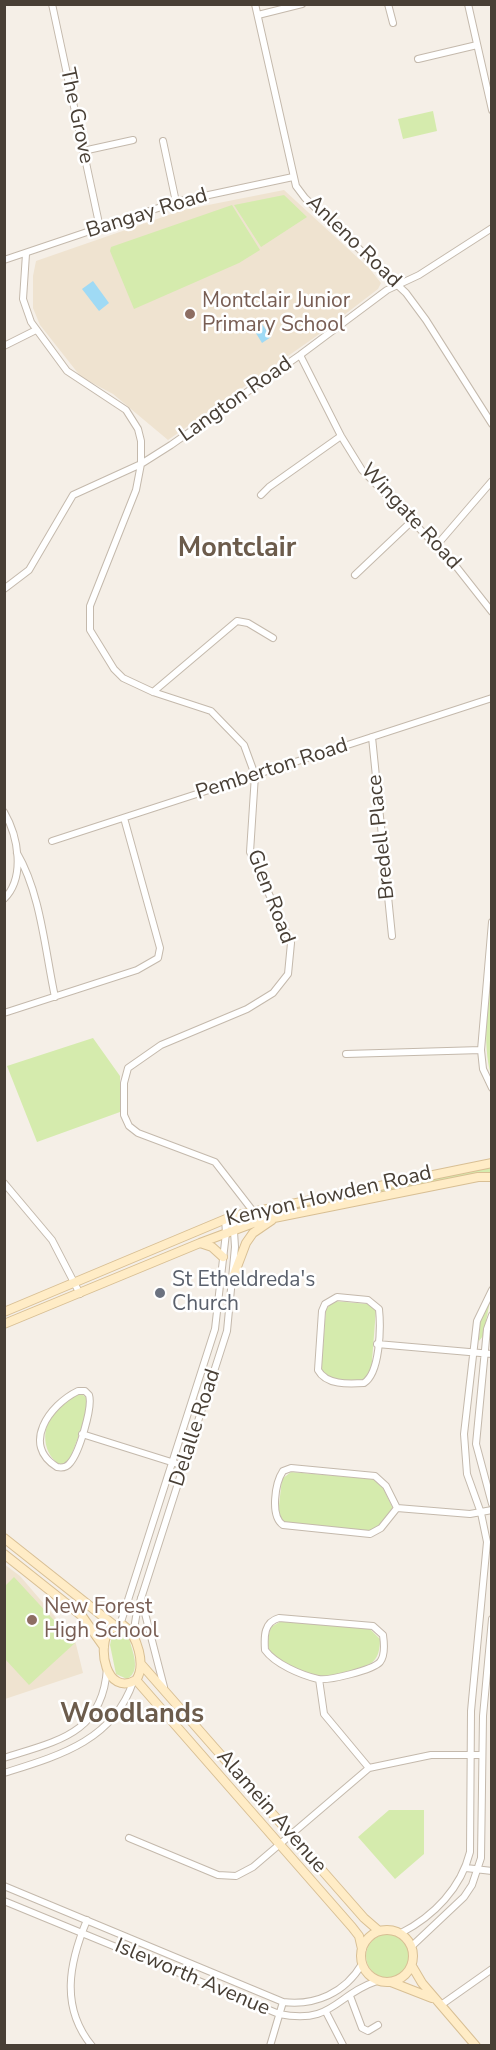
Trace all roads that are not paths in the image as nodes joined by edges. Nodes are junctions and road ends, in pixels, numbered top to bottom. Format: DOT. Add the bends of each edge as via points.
graph roads {
  1 [pos="52,4"];
  2 [pos="255,4"];
  3 [pos="302,4"];
  4 [pos="388,4"];
  5 [pos="468,4"];
  6 [pos="258,15"];
  7 [pos="393,22"];
  8 [pos="477,45"];
  9 [pos="418,59"];
  10 [pos="492,110"];
  11 [pos="132,140"];
  12 [pos="163,141"];
  13 [pos="83,151"];
  14 [pos="293,177"];
  15 [pos="176,202"];
  16 [pos="100,228"];
  17 [pos="492,228"];
  18 [pos="26,254"];
  19 [pos="4,260"];
  20 [pos="398,285"];
  21 [pos="36,330"];
  22 [pos="4,346"];
  23 [pos="300,355"];
  24 [pos="492,424"];
  25 [pos="341,436"];
  26 [pos="141,464"];
  27 [pos="492,481"];
  28 [pos="261,495"];
  29 [pos="412,521"];
  30 [pos="437,545"];
  31 [pos="355,575"];
  32 [pos="4,589"];
  33 [pos="492,612"];
  34 [pos="273,638"];
  35 [pos="153,692"];
  36 [pos="492,698"];
  37 [pos="372,737"];
  38 [pos="255,775"];
  39 [pos="4,812"];
  40 [pos="124,818"];
  41 [pos="52,841"];
  42 [pos="17,853"];
  43 [pos="4,899"];
  44 [pos="492,922"];
  45 [pos="392,936"];
  46 [pos="55,997"];
  47 [pos="4,1013"];
  48 [pos="481,1050"];
  49 [pos="346,1053"];
  50 [pos="492,1088"];
  51 [pos="492,1163"];
  52 [pos="492,1178"];
  53 [pos="4,1183"];
  54 [pos="255,1210"];
  55 [pos="229,1218"];
  56 [pos="259,1225"];
  57 [pos="230,1231"];
  58 [pos="200,1243"];
  59 [pos="223,1257"];
  60 [pos="232,1280"];
  61 [pos="75,1282"];
  62 [pos="492,1290"];
  63 [pos="80,1294"];
  64 [pos="4,1312"];
  65 [pos="492,1315"];
  66 [pos="4,1324"];
  67 [pos="377,1344"];
  68 [pos="473,1352"];
  69 [pos="488,1354"];
  70 [pos="82,1434"];
  71 [pos="172,1463"];
  72 [pos="184,1466"];
  73 [pos="492,1504"];
  74 [pos="397,1508"];
  75 [pos="492,1509"];
  76 [pos="481,1513"];
  77 [pos="4,1538"];
  78 [pos="4,1554"];
  79 [pos="482,1594"];
  80 [pos="492,1595"];
  81 [pos="141,1598"];
  82 [pos="492,1618"];
  83 [pos="117,1625"];
  84 [pos="133,1635"];
  85 [pos="104,1647"];
  86 [pos="141,1664"];
  87 [pos="107,1668"];
  88 [pos="474,1674"];
  89 [pos="486,1674"];
  90 [pos="319,1679"];
  91 [pos="134,1681"];
  92 [pos="164,1689"];
  93 [pos="188,1716"];
  94 [pos="177,1725"];
  95 [pos="470,1755"];
  96 [pos="482,1755"];
  97 [pos="4,1758"];
  98 [pos="369,1768"];
  99 [pos="4,1773"];
  100 [pos="291,1835"];
  101 [pos="129,1838"];
  102 [pos="280,1844"];
  103 [pos="466,1868"];
  104 [pos="478,1870"];
  105 [pos="492,1871"];
  106 [pos="4,1886"];
  107 [pos="4,1900"];
  108 [pos="87,1920"];
  109 [pos="379,1931"];
  110 [pos="82,1933"];
  111 [pos="401,1933"];
  112 [pos="412,1946"];
  113 [pos="362,1949"];
  114 [pos="362,1964"];
  115 [pos="412,1966"];
  116 [pos="492,1969"];
  117 [pos="378,1980"];
  118 [pos="391,1982"];
  119 [pos="350,1996"];
  120 [pos="283,2002"];
  121 [pos="439,2003"];
  122 [pos="326,2012"];
  123 [pos="279,2014"];
  124 [pos="378,2025"];
  125 [pos="343,2045"];
  126 [pos="92,2046"];
  127 [pos="270,2046"];
  128 [pos="476,2046"];
  1 -- 13 [label="street, The Grove"];
  2 -- 6 [label="street, Anleno Road"];
  3 -- 6 [label="street"];
  4 -- 7 [label="street"];
  5 -- 8 [label="street"];
  6 -- 14 [label="street, Anleno Road"];
  8 -- 9 [label="street"];
  8 -- 10 [label="street"];
  11 -- 13 [label="street"];
  12 -- 15 [label="street"];
  13 -- 16 [label="street, The Grove"];
  14 -- 15 [label="street, Bangay Road"];
  14 -- 20 [label="street, Anleno Road" via="305,198"];
  15 -- 16 [label="street, Bangay Road"];
  16 -- 18 [label="street, Bangay Road"];
  17 -- 20 [label="street, Langton Road"];
  18 -- 19 [label="street, Bangay Road"];
  18 -- 21 [label="street, Glen Road" via="23,299"];
  20 -- 23 [label="street, Langton Road"];
  20 -- 24 [label="street, Anleno Road" via="421,312"];
  21 -- 22 [label="street"];
  21 -- 26 [label="street, Glen Road" via="67,371 126,410 138,429"];
  23 -- 25 [label="street, Wingate Road"];
  23 -- 26 [label="street, Langton Road"];
  25 -- 28 [label="street"];
  25 -- 29 [label="street, Wingate Road" via="362,470"];
  26 -- 32 [label="street, Langton Road" via="73,495 29,570"];
  26 -- 35 [label="street, Glen Road" via="134,498 90,606 88,624 117,673"];
  27 -- 30 [label="street"];
  29 -- 30 [label="street, Wingate Road"];
  29 -- 31 [label="street"];
  30 -- 33 [label="street, Wingate Road"];
  34 -- 35 [label="street" via="237,621"];
  35 -- 38 [label="street, Glen Road" via="216,714 244,745"];
  36 -- 37 [label="street, Pemberton Road"];
  37 -- 38 [label="street, Pemberton Road"];
  37 -- 45 [label="street, Bredell Place"];
  38 -- 40 [label="street, Pemberton Road"];
  38 -- 54 [label="street, Glen Road" via="249,847 291,943 288,974 279,988 256,1005 168,1042 131,1064 125,1075 124,1106 126,1121 138,1133 218,1165"];
  39 -- 42 [label="street"];
  40 -- 41 [label="street, Pemberton Road"];
  40 -- 46 [label="street" via="160,954 147,966"];
  42 -- 43 [label="street" via="15,881"];
  42 -- 46 [label="street" via="34,897"];
  44 -- 48 [label="street"];
  46 -- 47 [label="street"];
  48 -- 49 [label="street"];
  48 -- 50 [label="street" via="483,1069"];
  51 -- 54 [label="street, Kenyon Howden Road"];
  52 -- 56 [label="street, Kenyon Howden Road" via="478,1177 275,1218"];
  53 -- 61 [label="street" via="43,1228"];
  54 -- 55 [label="street, Kenyon Howden Road"];
  54 -- 56 [label="street, Glen Road"];
  55 -- 57 [label="street, Delalle Road"];
  55 -- 61 [label="street, Kenyon Howden Road"];
  56 -- 57 [label="street, Kenyon Howden Road"];
  56 -- 60 [label="street" via="246,1243"];
  57 -- 58 [label="street, Kenyon Howden Road"];
  57 -- 59 [label="street, Delalle Road"];
  57 -- 60 [label="street, Delalle Road"];
  58 -- 59 [label="street"];
  58 -- 63 [label="street, Kenyon Howden Road"];
  59 -- 71 [label="street, Delalle Road" via="215,1329"];
  60 -- 72 [label="street, Delalle Road" via="227,1330"];
  61 -- 63 [label="street"];
  61 -- 64 [label="street, Kenyon Howden Road"];
  62 -- 68 [label="street" via="480,1310"];
  63 -- 66 [label="street, Kenyon Howden Road"];
  65 -- 69 [label="street" via="487,1329"];
  67 -- 67 [label="street" via="376,1366 369,1380 357,1383 324,1378 318,1367 325,1304 337,1297 375,1303 379,1313"];
  67 -- 68 [label="street"];
  68 -- 69 [label="street"];
  68 -- 76 [label="street" via="464,1447 467,1474"];
  69 -- 73 [label="street" via="476,1444"];
  70 -- 70 [label="street" via="68,1465 57,1467 47,1458 42,1439 46,1418 58,1402 81,1390 88,1393 91,1405"];
  70 -- 71 [label="street"];
  71 -- 72 [label="street"];
  71 -- 83 [label="street, Delalle Road"];
  72 -- 81 [label="street, Delalle Road"];
  74 -- 74 [label="street" via="381,1528 370,1534 286,1526 277,1521 275,1513 279,1478 291,1468 375,1476 387,1486"];
  74 -- 76 [label="street"];
  75 -- 76 [label="street"];
  76 -- 79 [label="street" via="487,1542"];
  77 -- 83 [label="street"];
  78 -- 85 [label="street" via="82,1616"];
  79 -- 80 [label="street"];
  79 -- 88 [label="street"];
  81 -- 84 [label="street, Delalle Road"];
  81 -- 92 [label="street"];
  82 -- 89 [label="street"];
  83 -- 84 [label="street"];
  83 -- 85 [label="street" via="105,1636"];
  84 -- 86 [label="street"];
  85 -- 87 [label="street"];
  86 -- 91 [label="street"];
  86 -- 92 [label="street, Alamein Avenue"];
  87 -- 91 [label="street" via="116,1683"];
  87 -- 97 [label="street" via="102,1698 80,1728 58,1740"];
  88 -- 89 [label="street"];
  88 -- 95 [label="street"];
  89 -- 96 [label="street"];
  90 -- 90 [label="street" via="268,1654 265,1641 271,1620 367,1625 382,1632 383,1649 377,1665"];
  90 -- 98 [label="street" via="324,1714"];
  91 -- 94 [label="street, Alamein Avenue"];
  91 -- 99 [label="street" via="113,1718 93,1738 65,1753"];
  92 -- 93 [label="street, Alamein Avenue"];
  93 -- 94 [label="street"];
  93 -- 100 [label="street, Alamein Avenue"];
  94 -- 102 [label="street, Alamein Avenue"];
  95 -- 96 [label="street"];
  95 -- 98 [label="street" via="423,1756"];
  95 -- 103 [label="street" via="471,1837"];
  96 -- 104 [label="street" via="483,1843"];
  98 -- 100 [label="street"];
  100 -- 102 [label="street"];
  100 -- 109 [label="street, Alamein Avenue"];
  101 -- 102 [label="street" via="228,1877 244,1873"];
  102 -- 113 [label="street, Alamein Avenue" via="356,1932"];
  103 -- 104 [label="street"];
  103 -- 111 [label="street" via="446,1898"];
  104 -- 105 [label="street"];
  104 -- 112 [label="street" via="464,1897"];
  106 -- 108 [label="street, Isleworth Avenue"];
  107 -- 110 [label="street, Isleworth Avenue"];
  108 -- 110 [label="street"];
  108 -- 120 [label="street, Isleworth Avenue"];
  109 -- 111 [label="street"];
  109 -- 113 [label="street"];
  110 -- 123 [label="street, Isleworth Avenue"];
  110 -- 126 [label="street" via="73,1959 70,1994 74,2014"];
  111 -- 112 [label="street"];
  112 -- 115 [label="street"];
  113 -- 114 [label="street"];
  114 -- 117 [label="street"];
  114 -- 120 [label="street, Isleworth Avenue" via="344,1985 322,1999 310,2003"];
  115 -- 118 [label="street"];
  115 -- 121 [label="street"];
  116 -- 121 [label="street"];
  117 -- 118 [label="street"];
  117 -- 119 [label="street, Isleworth Avenue"];
  118 -- 121 [label="street"];
  119 -- 122 [label="street, Isleworth Avenue"];
  119 -- 124 [label="street" via="362,2028 368,2031"];
  120 -- 123 [label="street"];
  121 -- 128 [label="street"];
  122 -- 123 [label="street, Isleworth Avenue" via="302,2018"];
  122 -- 125 [label="street"];
  123 -- 127 [label="street"];
}
